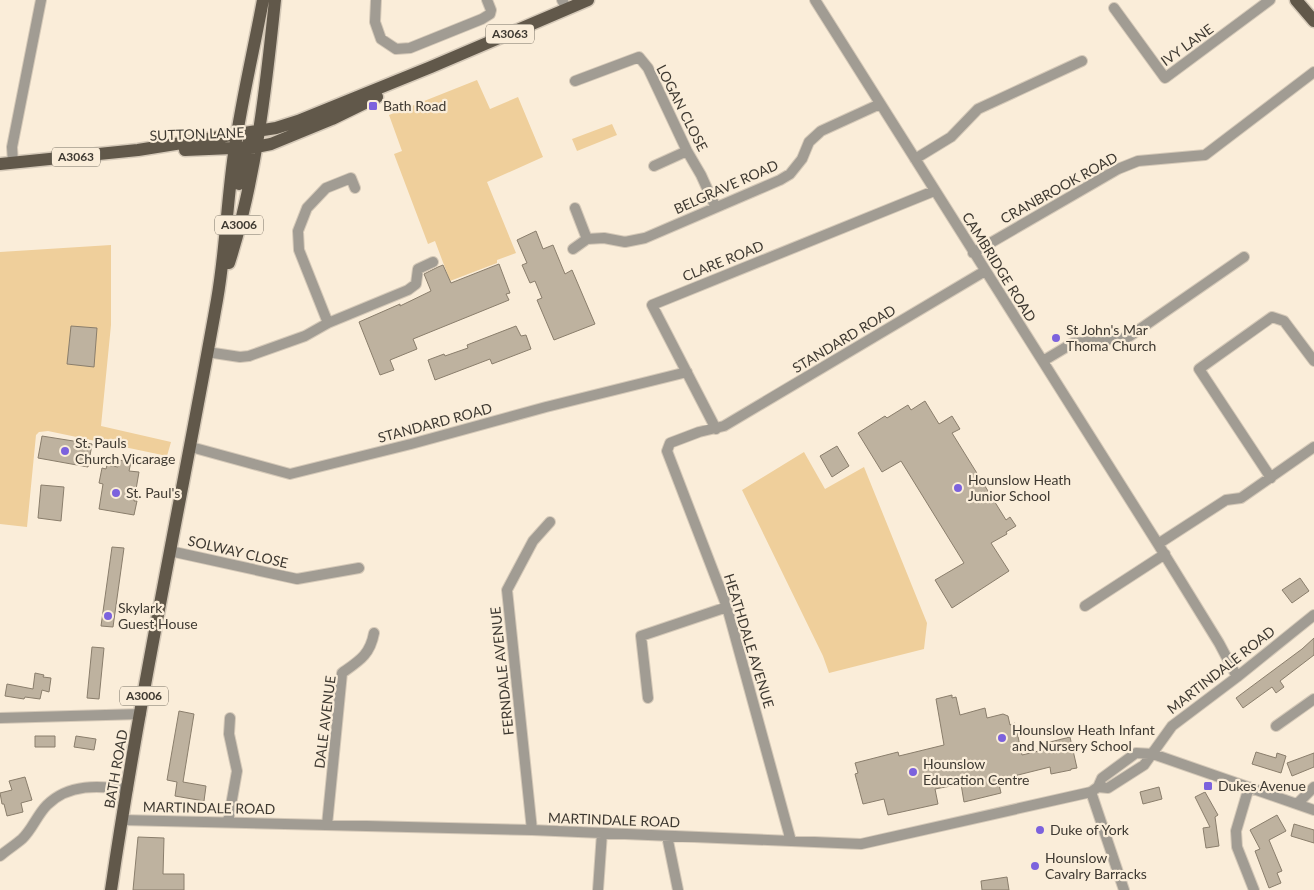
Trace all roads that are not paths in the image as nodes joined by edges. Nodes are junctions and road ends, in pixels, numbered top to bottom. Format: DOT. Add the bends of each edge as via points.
graph roads {
  1 [pos="40,0"];
  2 [pos="264,0"];
  3 [pos="274,0"];
  4 [pos="376,0"];
  5 [pos="487,0"];
  6 [pos="588,0"];
  7 [pos="815,0"];
  8 [pos="1270,0"];
  9 [pos="1296,0"];
  10 [pos="564,4"];
  11 [pos="1114,8"];
  12 [pos="1312,15"];
  13 [pos="1082,62"];
  14 [pos="431,67"];
  15 [pos="1314,72"];
  16 [pos="575,81"];
  17 [pos="880,104"];
  18 [pos="248,133"];
  19 [pos="246,148"];
  20 [pos="138,150"];
  21 [pos="687,150"];
  22 [pos="915,159"];
  23 [pos="14,163"];
  24 [pos="0,164"];
  25 [pos="654,166"];
  26 [pos="355,188"];
  27 [pos="934,190"];
  28 [pos="715,206"];
  29 [pos="575,208"];
  30 [pos="587,239"];
  31 [pos="573,249"];
  32 [pos="974,253"];
  33 [pos="1244,257"];
  34 [pos="433,262"];
  35 [pos="985,271"];
  36 [pos="217,301"];
  37 [pos="328,323"];
  38 [pos="207,352"];
  39 [pos="1042,361"];
  40 [pos="1314,361"];
  41 [pos="687,372"];
  42 [pos="716,429"];
  43 [pos="1314,447"];
  44 [pos="191,448"];
  45 [pos="1271,478"];
  46 [pos="550,522"];
  47 [pos="1158,544"];
  48 [pos="170,551"];
  49 [pos="1165,554"];
  50 [pos="359,568"];
  51 [pos="1085,606"];
  52 [pos="727,607"];
  53 [pos="1314,615"];
  54 [pos="374,634"];
  55 [pos="1237,677"];
  56 [pos="648,698"];
  57 [pos="1314,699"];
  58 [pos="141,714"];
  59 [pos="0,718"];
  60 [pos="230,718"];
  61 [pos="1276,726"];
  62 [pos="1153,754"];
  63 [pos="1249,787"];
  64 [pos="1314,787"];
  65 [pos="128,789"];
  66 [pos="1094,790"];
  67 [pos="1296,804"];
  68 [pos="1314,810"];
  69 [pos="122,820"];
  70 [pos="228,822"];
  71 [pos="327,825"];
  72 [pos="532,830"];
  73 [pos="602,833"];
  74 [pos="667,836"];
  75 [pos="791,841"];
  76 [pos="0,856"];
  77 [pos="111,890"];
  78 [pos="598,890"];
  79 [pos="678,890"];
  80 [pos="1124,890"];
  81 [pos="1254,890"];
  1 -- 23 [label="street" via="12,147"];
  2 -- 18 [label="main road, BATH ROAD / A3006"];
  3 -- 18 [label="main road, BATH ROAD / A3006"];
  4 -- 5 [label="street" via="375,22 381,39 396,48 410,48 482,19 490,14"];
  6 -- 10 [label="main road, A3063"];
  7 -- 17 [label="street, CAMBRIDGE ROAD"];
  8 -- 11 [label="street, IVY LANE" via="1164,78"];
  9 -- 12 [label="main road"];
  10 -- 14 [label="main road, A3063"];
  13 -- 22 [label="street" via="978,109 951,137"];
  14 -- 18 [label="main road, A3063" via="298,121"];
  14 -- 19 [label="main road, A3063" via="332,119 286,138"];
  15 -- 32 [label="street, CRANBROOK ROAD" via="1205,155 1138,161 1118,169"];
  16 -- 21 [label="street, LOGAN CLOSE" via="638,57 648,68"];
  17 -- 22 [label="street, CAMBRIDGE ROAD"];
  17 -- 28 [label="street, BELGRAVE ROAD" via="820,131 809,142 802,159 790,174"];
  18 -- 19 [label="main road, BATH ROAD / A3006"];
  18 -- 19 [label="main road, BATH ROAD / A3006"];
  18 -- 20 [label="main road, SUTTON LANE / A3063"];
  19 -- 20 [label="main road, SUTTON LANE / A3063"];
  19 -- 36 [label="main road, BATH ROAD / A3006"];
  19 -- 36 [label="main road, BATH ROAD / A3006" via="250,179"];
  20 -- 23 [label="main road, SUTTON LANE / A3063"];
  21 -- 25 [label="street"];
  21 -- 28 [label="street, LOGAN CLOSE"];
  22 -- 27 [label="street, CAMBRIDGE ROAD"];
  23 -- 24 [label="main road, SUTTON LANE / A3063"];
  26 -- 37 [label="street" via="351,178 326,188 307,208 298,231 299,250"];
  27 -- 32 [label="street, CAMBRIDGE ROAD"];
  27 -- 41 [label="street, CLARE ROAD" via="652,305"];
  28 -- 30 [label="street, BELGRAVE ROAD" via="645,238 625,242"];
  29 -- 30 [label="street"];
  30 -- 31 [label="street"];
  32 -- 35 [label="street, CAMBRIDGE ROAD"];
  33 -- 39 [label="street" via="1127,338 1073,343"];
  34 -- 37 [label="street" via="418,269 416,284 408,290"];
  35 -- 39 [label="street, CAMBRIDGE ROAD"];
  35 -- 42 [label="street, STANDARD ROAD"];
  36 -- 38 [label="main road, BATH ROAD / A3006"];
  37 -- 38 [label="street" via="305,336 249,356"];
  38 -- 44 [label="main road, BATH ROAD / A3006"];
  39 -- 47 [label="street, CAMBRIDGE ROAD"];
  40 -- 45 [label="street" via="1284,321 1272,318 1199,369"];
  41 -- 42 [label="street, CLARE ROAD"];
  41 -- 44 [label="street, STANDARD ROAD" via="290,474"];
  42 -- 52 [label="street, HEATHDALE AVENUE" via="670,442 667,451"];
  43 -- 45 [label="street"];
  44 -- 48 [label="main road, BATH ROAD / A3006"];
  45 -- 47 [label="street" via="1241,498 1226,500"];
  46 -- 72 [label="street, FERNDALE AVENUE" via="533,541 507,590"];
  47 -- 49 [label="street, CAMBRIDGE ROAD"];
  48 -- 50 [label="street, SOLWAY CLOSE" via="297,579"];
  48 -- 58 [label="main road, BATH ROAD / A3006"];
  49 -- 51 [label="street"];
  49 -- 55 [label="street, CAMBRIDGE ROAD"];
  52 -- 56 [label="street" via="641,636"];
  52 -- 75 [label="street, HEATHDALE AVENUE"];
  53 -- 55 [label="street, MARTINDALE ROAD"];
  54 -- 71 [label="street, DALE AVENUE" via="372,645 361,660 342,673"];
  55 -- 62 [label="street, MARTINDALE ROAD" via="1172,726"];
  57 -- 61 [label="street"];
  58 -- 59 [label="street"];
  58 -- 65 [label="main road, BATH ROAD / A3006"];
  60 -- 70 [label="street" via="229,734 237,771"];
  62 -- 63 [label="street"];
  62 -- 66 [label="street" via="1136,752 1102,778"];
  63 -- 67 [label="street"];
  63 -- 81 [label="street" via="1236,831 1237,847"];
  64 -- 67 [label="street"];
  65 -- 69 [label="main road, BATH ROAD / A3006"];
  65 -- 76 [label="street" via="96,786 62,794 47,806 21,840"];
  66 -- 75 [label="street, MARTINDALE ROAD" via="861,844"];
  66 -- 80 [label="street"];
  67 -- 68 [label="street"];
  69 -- 70 [label="street, MARTINDALE ROAD"];
  69 -- 77 [label="main road, BATH ROAD / A3006"];
  70 -- 71 [label="street, MARTINDALE ROAD"];
  71 -- 72 [label="street, MARTINDALE ROAD"];
  72 -- 73 [label="street, MARTINDALE ROAD"];
  73 -- 74 [label="street, MARTINDALE ROAD"];
  73 -- 78 [label="street"];
  74 -- 75 [label="street, MARTINDALE ROAD"];
  74 -- 79 [label="street"];
}
